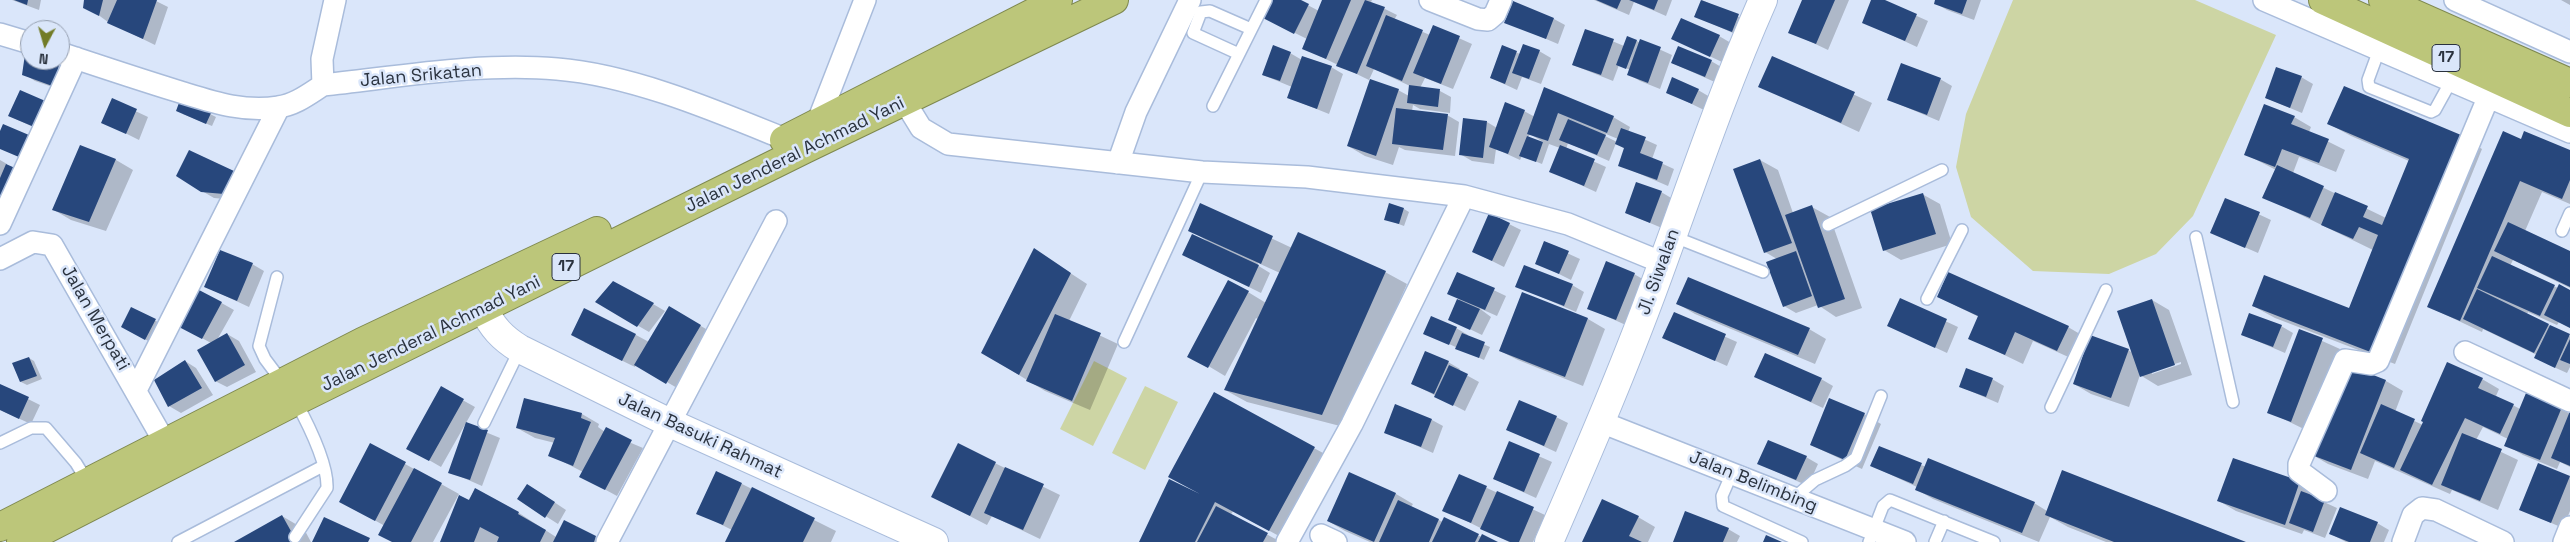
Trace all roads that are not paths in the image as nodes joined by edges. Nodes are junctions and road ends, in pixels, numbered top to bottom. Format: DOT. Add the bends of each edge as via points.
graph roads {
  1 [pos="335,0"];
  2 [pos="865,0"];
  3 [pos="1058,0"];
  4 [pos="1114,0"];
  5 [pos="1190,0"];
  6 [pos="1266,0"];
  7 [pos="1430,0"];
  8 [pos="1501,0"];
  9 [pos="1763,0"];
  10 [pos="2264,0"];
  11 [pos="2324,0"];
  12 [pos="2383,0"];
  13 [pos="2455,0"];
  14 [pos="1251,29"];
  15 [pos="0,34"];
  16 [pos="20,41"];
  17 [pos="2568,47"];
  18 [pos="2379,50"];
  19 [pos="1239,54"];
  20 [pos="70,57"];
  21 [pos="62,70"];
  22 [pos="2561,79"];
  23 [pos="2451,81"];
  24 [pos="323,85"];
  25 [pos="2488,98"];
  26 [pos="1213,106"];
  27 [pos="279,107"];
  28 [pos="2570,113"];
  29 [pos="913,115"];
  30 [pos="818,122"];
  31 [pos="2570,132"];
  32 [pos="785,139"];
  33 [pos="1118,163"];
  34 [pos="1942,170"];
  35 [pos="1202,172"];
  36 [pos="1464,196"];
  37 [pos="2570,213"];
  38 [pos="776,221"];
  39 [pos="0,224"];
  40 [pos="1828,225"];
  41 [pos="1962,230"];
  42 [pos="2562,231"];
  43 [pos="1672,236"];
  44 [pos="2196,237"];
  45 [pos="0,259"];
  46 [pos="1663,263"];
  47 [pos="1763,272"];
  48 [pos="277,277"];
  49 [pos="2106,290"];
  50 [pos="478,299"];
  51 [pos="1927,299"];
  52 [pos="1124,342"];
  53 [pos="510,343"];
  54 [pos="2465,352"];
  55 [pos="136,390"];
  56 [pos="1881,396"];
  57 [pos="294,399"];
  58 [pos="2570,401"];
  59 [pos="2233,402"];
  60 [pos="2051,407"];
  61 [pos="1601,422"];
  62 [pos="484,423"];
  63 [pos="670,423"];
  64 [pos="164,441"];
  65 [pos="0,443"];
  66 [pos="323,466"];
  67 [pos="1732,473"];
  68 [pos="87,481"];
  69 [pos="2326,490"];
  70 [pos="1794,498"];
  71 [pos="1944,521"];
  72 [pos="0,526"];
  73 [pos="2570,527"];
  74 [pos="1871,536"];
  75 [pos="295,538"];
  76 [pos="21,542"];
  77 [pos="178,542"];
  78 [pos="607,542"];
  79 [pos="934,542"];
  80 [pos="1287,542"];
  81 [pos="1549,542"];
  82 [pos="1802,542"];
  83 [pos="1905,542"];
  84 [pos="1935,542"];
  85 [pos="1994,542"];
  86 [pos="2403,542"];
  87 [pos="2503,542"];
  88 [pos="2564,542"];
  1 -- 24 [label="street" via="322,59"];
  2 -- 30 [label="street"];
  3 -- 30 [label="highway, Jalan Jenderal Achmad Yani / 17"];
  4 -- 29 [label="highway, Jalan Jenderal Achmad Yani / 17"];
  5 -- 33 [label="street" via="1136,112"];
  6 -- 14 [label="lane"];
  7 -- 8 [label="street" via="1488,20"];
  9 -- 43 [label="street, Jl. Siwalan" via="1716,114"];
  10 -- 18 [label="street"];
  11 -- 28 [label="highway, 17"];
  12 -- 22 [label="highway, 17"];
  13 -- 17 [label="street"];
  14 -- 19 [label="lane"];
  14 -- 19 [label="lane" via="1210,11 1201,12 1193,32"];
  15 -- 16 [label="street"];
  17 -- 22 [label="street"];
  18 -- 23 [label="street"];
  18 -- 23 [label="lane" via="2368,80 2369,87 2431,112 2439,105"];
  19 -- 26 [label="lane"];
  20 -- 27 [label="street, Jalan Srikatan" via="224,105"];
  21 -- 39 [label="street"];
  23 -- 25 [label="street"];
  24 -- 27 [label="street, Jalan Srikatan" via="304,98"];
  24 -- 32 [label="street, Jalan Srikatan" via="470,70 559,69 632,84"];
  25 -- 31 [label="street"];
  25 -- 69 [label="street" via="2378,360 2371,364 2345,360 2300,464 2299,471"];
  27 -- 55 [label="street"];
  29 -- 33 [label="street" via="948,144"];
  29 -- 50 [label="highway, Jalan Jenderal Achmad Yani / 17" via="805,149"];
  30 -- 32 [label="highway, Jalan Jenderal Achmad Yani / 17"];
  32 -- 50 [label="highway, Jalan Jenderal Achmad Yani / 17"];
  33 -- 35 [label="street"];
  34 -- 40 [label="lane"];
  35 -- 36 [label="street" via="1307,177"];
  35 -- 52 [label="lane"];
  36 -- 46 [label="street" via="1568,224"];
  36 -- 80 [label="street" via="1352,424"];
  37 -- 42 [label="lane"];
  38 -- 63 [label="street"];
  41 -- 51 [label="lane"];
  43 -- 46 [label="street, Jl. Siwalan"];
  43 -- 47 [label="lane"];
  44 -- 59 [label="lane"];
  45 -- 55 [label="street, Jalan Merpati" via="33,242 52,245"];
  46 -- 61 [label="street, Jl. Siwalan"];
  48 -- 57 [label="lane" via="259,346"];
  49 -- 60 [label="lane"];
  50 -- 53 [label="street" via="491,326"];
  50 -- 57 [label="highway, Jalan Jenderal Achmad Yani / 17" via="368,352"];
  53 -- 62 [label="lane"];
  53 -- 63 [label="street, Jalan Basuki Rahmat"];
  54 -- 58 [label="street"];
  55 -- 64 [label="street, Jalan Merpati"];
  56 -- 70 [label="lane" via="1856,458 1815,480"];
  57 -- 64 [label="highway, Jalan Jenderal Achmad Yani / 17"];
  57 -- 66 [label="lane"];
  57 -- 76 [label="highway, Jalan Jenderal Achmad Yani / 17"];
  61 -- 67 [label="street, Jalan Belimbing"];
  61 -- 81 [label="street, Jl. Siwalan"];
  63 -- 78 [label="street"];
  63 -- 79 [label="street, Jalan Basuki Rahmat"];
  64 -- 68 [label="highway, Jalan Jenderal Achmad Yani / 17"];
  65 -- 68 [label="lane" via="31,428 46,428"];
  66 -- 75 [label="lane" via="327,488"];
  66 -- 77 [label="lane"];
  67 -- 70 [label="street, Jalan Belimbing"];
  67 -- 82 [label="lane" via="1722,496 1722,506"];
  68 -- 72 [label="highway, Jalan Jenderal Achmad Yani / 17"];
  70 -- 74 [label="street, Jalan Belimbing"];
  71 -- 74 [label="lane" via="1890,500 1883,506"];
  71 -- 84 [label="lane"];
  71 -- 85 [label="lane"];
  73 -- 88 [label="street"];
  74 -- 83 [label="street, Jalan Belimbing"];
  86 -- 87 [label="street" via="2413,515 2422,508 2436,510"];
}
